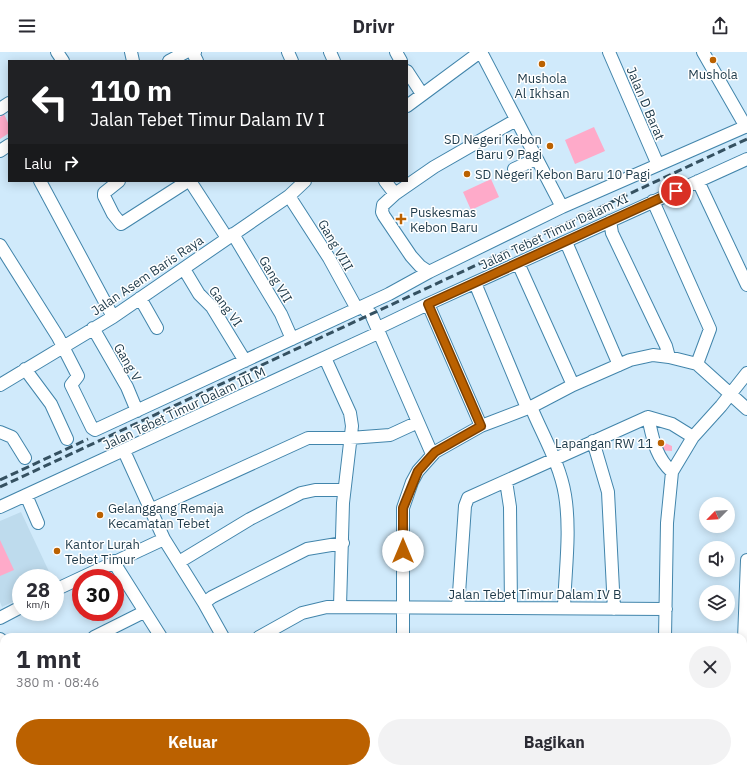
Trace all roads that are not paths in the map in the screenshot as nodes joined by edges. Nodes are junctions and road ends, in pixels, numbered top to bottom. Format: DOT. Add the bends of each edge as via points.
graph roads {
  1 [pos="186,52"];
  2 [pos="195,52"];
  3 [pos="481,52"];
  4 [pos="609,52"];
  5 [pos="703,52"];
  6 [pos="171,60"];
  7 [pos="196,60"];
  8 [pos="408,73"];
  9 [pos="422,94"];
  10 [pos="408,105"];
  11 [pos="516,120"];
  12 [pos="746,127"];
  13 [pos="536,159"];
  14 [pos="745,163"];
  15 [pos="658,166"];
  16 [pos="514,169"];
  17 [pos="698,181"];
  18 [pos="41,182"];
  19 [pos="118,182"];
  20 [pos="187,182"];
  21 [pos="190,182"];
  22 [pos="302,182"];
  23 [pos="386,182"];
  24 [pos="395,194"];
  25 [pos="289,196"];
  26 [pos="653,201"];
  27 [pos="562,207"];
  28 [pos="610,221"];
  29 [pos="230,236"];
  30 [pos="566,242"];
  31 [pos="0,245"];
  32 [pos="518,263"];
  33 [pos="184,269"];
  34 [pos="429,272"];
  35 [pos="475,283"];
  36 [pos="747,285"];
  37 [pos="140,298"];
  38 [pos="428,304"];
  39 [pos="360,307"];
  40 [pos="113,317"];
  41 [pos="93,328"];
  42 [pos="157,328"];
  43 [pos="378,333"];
  44 [pos="292,340"];
  45 [pos="64,346"];
  46 [pos="669,357"];
  47 [pos="324,358"];
  48 [pos="245,361"];
  49 [pos="697,364"];
  50 [pos="619,365"];
  51 [pos="25,369"];
  52 [pos="747,374"];
  53 [pos="1,381"];
  54 [pos="573,385"];
  55 [pos="730,393"];
  56 [pos="529,407"];
  57 [pos="747,409"];
  58 [pos="137,411"];
  59 [pos="648,417"];
  60 [pos="416,422"];
  61 [pos="481,426"];
  62 [pos="0,432"];
  63 [pos="693,437"];
  64 [pos="350,438"];
  65 [pos="67,439"];
  66 [pos="592,442"];
  67 [pos="124,451"];
  68 [pos="432,454"];
  69 [pos="25,458"];
  70 [pos="555,460"];
  71 [pos="672,472"];
  72 [pos="506,481"];
  73 [pos="344,490"];
  74 [pos="26,495"];
  75 [pos="0,507"];
  76 [pos="150,510"];
  77 [pos="38,523"];
  78 [pos="164,539"];
  79 [pos="343,543"];
  80 [pos="747,560"];
  81 [pos="114,561"];
  82 [pos="179,562"];
  83 [pos="64,586"];
  84 [pos="204,603"];
  85 [pos="340,606"];
  86 [pos="404,608"];
  87 [pos="458,608"];
  88 [pos="512,608"];
  89 [pos="564,608"];
  90 [pos="614,609"];
  91 [pos="666,609"];
  92 [pos="12,612"];
  93 [pos="144,612"];
  94 [pos="0,618"];
  95 [pos="746,625"];
  96 [pos="103,633"];
  97 [pos="158,633"];
  98 [pos="221,633"];
  99 [pos="266,633"];
  100 [pos="403,633"];
  101 [pos="666,633"];
  1 -- 6 [label="street"];
  2 -- 7 [label="street" via="193,53"];
  3 -- 9 [label="street"];
  3 -- 11 [label="street"];
  4 -- 15 [label="street, Jalan D Barat"];
  5 -- 12 [label="street"];
  8 -- 9 [label="street"];
  9 -- 10 [label="street"];
  11 -- 13 [label="street"];
  11 -- 24 [label="street" via="434,167"];
  12 -- 15 [label="street"];
  13 -- 16 [label="street"];
  13 -- 27 [label="street"];
  14 -- 17 [label="street, Jalan Tebet Timur Dalam XI"];
  15 -- 27 [label="street"];
  17 -- 26 [label="street, Jalan Tebet Timur Dalam XI"];
  17 -- 36 [label="street"];
  18 -- 40 [label="street"];
  19 -- 20 [label="street" via="104,193 104,196 119,223 124,224"];
  21 -- 29 [label="street, Gang VII"];
  22 -- 25 [label="street, Jalan Asem Baris Raya"];
  23 -- 24 [label="street"];
  24 -- 34 [label="street" via="383,205 382,212 411,256"];
  25 -- 29 [label="street, Jalan Asem Baris Raya"];
  25 -- 39 [label="street, Gang VIII"];
  26 -- 28 [label="street, Jalan Tebet Timur Dalam XI"];
  26 -- 49 [label="street" via="710,329"];
  27 -- 34 [label="street"];
  28 -- 30 [label="street, Jalan Tebet Timur Dalam XI"];
  28 -- 46 [label="street" via="612,233"];
  29 -- 33 [label="street, Jalan Asem Baris Raya"];
  29 -- 44 [label="street, Gang VII" via="281,314"];
  30 -- 32 [label="street, Jalan Tebet Timur Dalam XI"];
  30 -- 50 [label="street"];
  31 -- 45 [label="street"];
  32 -- 35 [label="street, Jalan Tebet Timur Dalam XI"];
  32 -- 54 [label="street"];
  33 -- 37 [label="street, Jalan Asem Baris Raya"];
  33 -- 48 [label="street, Gang VI" via="199,294 212,307"];
  34 -- 39 [label="street"];
  35 -- 38 [label="street, Jalan Tebet Timur Dalam XI"];
  35 -- 56 [label="street"];
  37 -- 40 [label="street, Jalan Asem Baris Raya"];
  37 -- 42 [label="street"];
  38 -- 43 [label="street, Jalan Tebet Timur Dalam XI" via="378,328"];
  38 -- 61 [label="street"];
  39 -- 43 [label="street, Gang VIII" via="371,314"];
  39 -- 44 [label="street"];
  40 -- 41 [label="street, Jalan Asem Baris Raya"];
  41 -- 45 [label="street, Jalan Asem Baris Raya"];
  41 -- 58 [label="street, Gang V" via="127,387"];
  43 -- 47 [label="street, Jalan Tebet Timur Dalam III M"];
  43 -- 60 [label="street, Gang VIII"];
  44 -- 48 [label="street"];
  45 -- 51 [label="street, Jalan Asem Baris Raya"];
  45 -- 58 [label="street" via="78,376 71,385 92,428 95,430"];
  46 -- 49 [label="street"];
  46 -- 50 [label="street" via="653,355"];
  47 -- 64 [label="street" via="350,413"];
  47 -- 67 [label="street, Jalan Tebet Timur Dalam III M"];
  48 -- 58 [label="street"];
  49 -- 55 [label="street"];
  50 -- 54 [label="street"];
  51 -- 53 [label="street, Jalan Asem Baris Raya"];
  51 -- 65 [label="street" via="51,404"];
  52 -- 55 [label="street"];
  54 -- 56 [label="street"];
  55 -- 57 [label="street"];
  55 -- 63 [label="street"];
  56 -- 61 [label="street"];
  56 -- 70 [label="street"];
  59 -- 63 [label="street" via="672,424"];
  59 -- 66 [label="street"];
  59 -- 71 [label="street" via="654,446 662,463"];
  60 -- 64 [label="street" via="390,435"];
  60 -- 68 [label="street, Gang VIII"];
  61 -- 68 [label="street"];
  62 -- 69 [label="street" via="12,437"];
  63 -- 71 [label="street"];
  64 -- 73 [label="street"];
  64 -- 76 [label="street" via="308,438"];
  66 -- 70 [label="street"];
  66 -- 90 [label="street" via="608,492"];
  67 -- 74 [label="street, Jalan Tebet Timur Dalam III M"];
  67 -- 76 [label="street"];
  68 -- 86 [label="street" via="412,482 403,508"];
  70 -- 72 [label="street"];
  70 -- 89 [label="street" via="565,493 567,515"];
  71 -- 91 [label="street" via="667,523"];
  72 -- 87 [label="street" via="465,501"];
  72 -- 88 [label="street" via="510,507"];
  73 -- 79 [label="street"];
  73 -- 82 [label="street" via="315,490 301,494 250,519"];
  74 -- 75 [label="street, Jalan Tebet Timur Dalam III M"];
  74 -- 77 [label="street"];
  76 -- 78 [label="street"];
  78 -- 81 [label="street"];
  78 -- 82 [label="street"];
  79 -- 84 [label="street" via="308,549 292,555"];
  79 -- 85 [label="street"];
  80 -- 95 [label="street"];
  81 -- 83 [label="street"];
  81 -- 93 [label="street"];
  82 -- 84 [label="street"];
  84 -- 98 [label="street"];
  85 -- 86 [label="street, Jalan Tebet Timur Dalam IV B"];
  85 -- 99 [label="street, Jalan Tebet Timur Dalam IV B" via="312,609"];
  86 -- 87 [label="street, Jalan Tebet Timur Dalam IV B"];
  86 -- 100 [label="street"];
  87 -- 88 [label="street, Jalan Tebet Timur Dalam IV B"];
  88 -- 89 [label="street, Jalan Tebet Timur Dalam IV B"];
  89 -- 90 [label="street, Jalan Tebet Timur Dalam IV B"];
  90 -- 91 [label="street, Jalan Tebet Timur Dalam IV B"];
  91 -- 101 [label="street"];
  92 -- 94 [label="street"];
  93 -- 96 [label="street"];
  93 -- 97 [label="street"];
}
